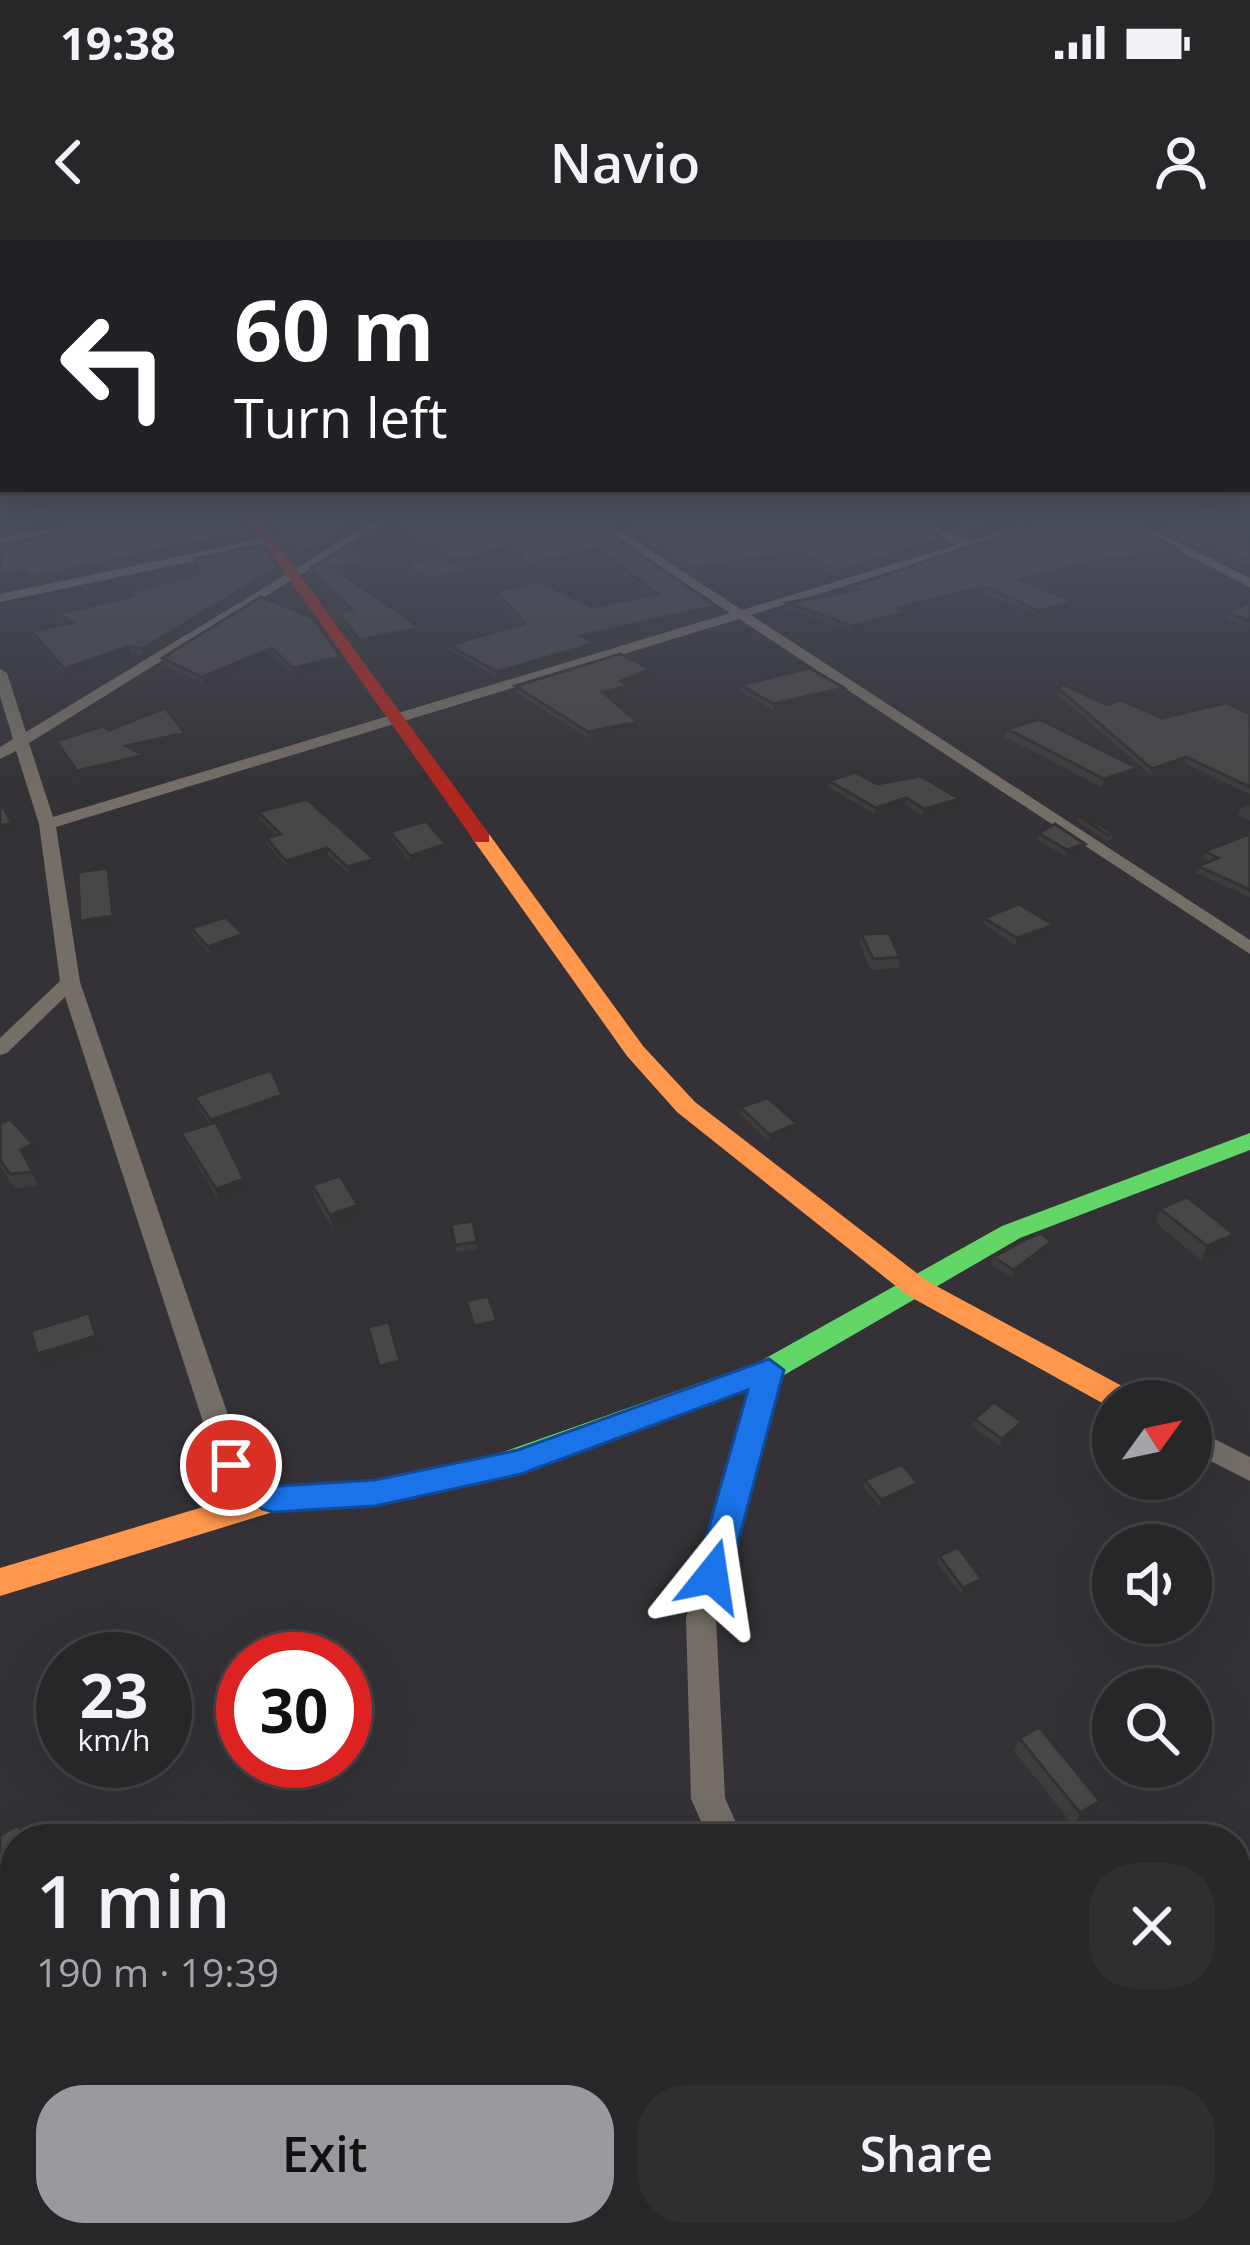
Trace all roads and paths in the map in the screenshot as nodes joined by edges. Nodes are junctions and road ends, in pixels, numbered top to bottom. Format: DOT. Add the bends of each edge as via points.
graph roads {
  1 [pos="237,609"];
  2 [pos="316,609"];
  3 [pos="737,609"];
  4 [pos="768,609"];
  5 [pos="747,615"];
  6 [pos="0,673"];
  7 [pos="397,715"];
  8 [pos="0,733"];
  9 [pos="24,740"];
  10 [pos="0,754"];
  11 [pos="47,824"];
  12 [pos="1250,948"];
  13 [pos="70,982"];
  14 [pos="0,1049"];
  15 [pos="1250,1141"];
  16 [pos="917,1288"];
  17 [pos="769,1370"];
  18 [pos="1092,1384"];
  19 [pos="1212,1449"];
  20 [pos="1250,1470"];
  21 [pos="273,1499"];
  22 [pos="0,1582"];
  23 [pos="720,1824"];
  1 -- 9 [label="street"];
  2 -- 7 [label="street"];
  3 -- 5 [label="street"];
  4 -- 5 [label="street"];
  5 -- 7 [label="street"];
  5 -- 12 [label="street"];
  6 -- 9 [label="street"];
  7 -- 11 [label="street"];
  7 -- 16 [label="street" via="635,1052 742,1155"];
  8 -- 9 [label="street"];
  9 -- 10 [label="street"];
  9 -- 11 [label="street"];
  11 -- 13 [label="street"];
  13 -- 14 [label="street"];
  13 -- 21 [label="street" via="231,1465"];
  15 -- 16 [label="street" via="1011,1232"];
  16 -- 17 [label="street"];
  16 -- 18 [label="street"];
  17 -- 21 [label="street" via="521,1462 375,1493"];
  17 -- 23 [label="street" via="701,1618 709,1799"];
  19 -- 20 [label="street"];
  21 -- 22 [label="street"];
}
